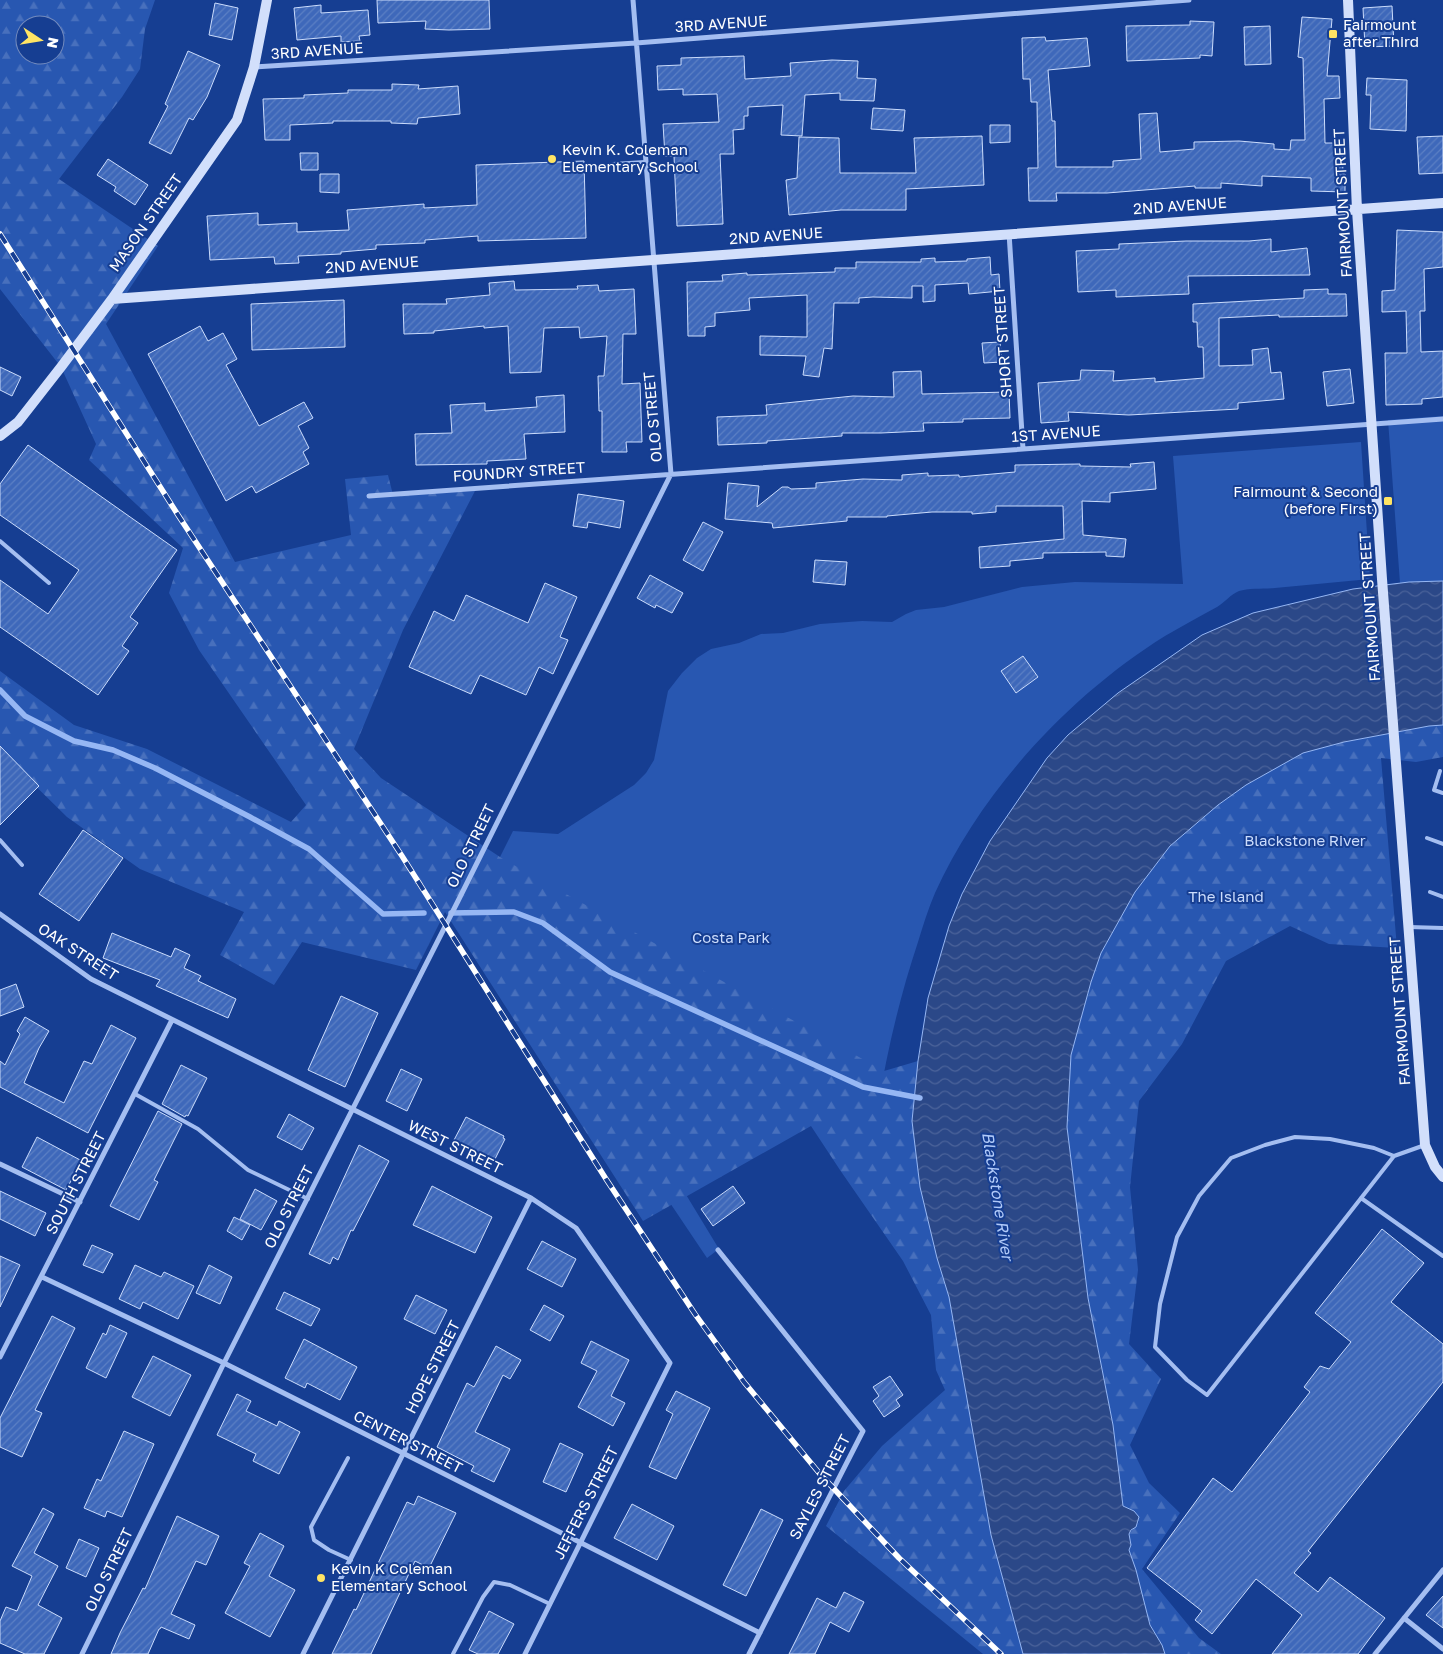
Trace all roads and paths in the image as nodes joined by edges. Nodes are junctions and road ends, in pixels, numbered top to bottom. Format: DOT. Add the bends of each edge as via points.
graph roads {
  1 [pos="267,0"];
  2 [pos="633,0"];
  3 [pos="1189,0"];
  4 [pos="1348,0"];
  5 [pos="636,43"];
  6 [pos="254,67"];
  7 [pos="645,162"];
  8 [pos="613,164"];
  9 [pos="1443,203"];
  10 [pos="1357,210"];
  11 [pos="1008,233"];
  12 [pos="653,260"];
  13 [pos="112,298"];
  14 [pos="1443,419"];
  15 [pos="1373,424"];
  16 [pos="0,436"];
  17 [pos="1023,449"];
  18 [pos="671,474"];
  19 [pos="369,496"];
  20 [pos="0,541"];
  21 [pos="49,583"];
  22 [pos="1440,770"];
  23 [pos="1443,793"];
  24 [pos="1427,838"];
  25 [pos="0,840"];
  26 [pos="1443,844"];
  27 [pos="22,865"];
  28 [pos="1430,892"];
  29 [pos="1443,897"];
  30 [pos="0,914"];
  31 [pos="1409,927"];
  32 [pos="1443,928"];
  33 [pos="172,1020"];
  34 [pos="135,1094"];
  35 [pos="352,1110"];
  36 [pos="1425,1145"];
  37 [pos="1394,1156"];
  38 [pos="0,1164"];
  39 [pos="1443,1177"];
  40 [pos="531,1198"];
  41 [pos="1361,1198"];
  42 [pos="308,1200"];
  43 [pos="80,1202"];
  44 [pos="718,1250"];
  45 [pos="1443,1256"];
  46 [pos="42,1277"];
  47 [pos="0,1357"];
  48 [pos="670,1363"];
  49 [pos="224,1364"];
  50 [pos="404,1454"];
  51 [pos="348,1458"];
  52 [pos="580,1542"];
  53 [pos="350,1560"];
  54 [pos="1443,1570"];
  55 [pos="550,1604"];
  56 [pos="1404,1618"];
  57 [pos="760,1633"];
  58 [pos="1443,1649"];
  59 [pos="82,1654"];
  60 [pos="303,1654"];
  61 [pos="453,1654"];
  62 [pos="525,1654"];
  63 [pos="749,1654"];
  64 [pos="1375,1654"];
  1 -- 6 [label="street, MASON STREET"];
  2 -- 5 [label="street, OLO STREET"];
  3 -- 5 [label="street, 3RD AVENUE"];
  4 -- 10 [label="street, FAIRMOUNT STREET"];
  5 -- 6 [label="street, 3RD AVENUE"];
  5 -- 7 [label="street, OLO STREET"];
  6 -- 13 [label="street, MASON STREET" via="237,120"];
  7 -- 8 [label="lane"];
  7 -- 12 [label="street, OLO STREET"];
  9 -- 10 [label="street, 2ND AVENUE"];
  10 -- 11 [label="street, 2ND AVENUE"];
  10 -- 15 [label="street, FAIRMOUNT STREET"];
  11 -- 12 [label="street, 2ND AVENUE"];
  11 -- 17 [label="street, SHORT STREET"];
  12 -- 13 [label="street, 2ND AVENUE"];
  12 -- 18 [label="street, OLO STREET"];
  13 -- 16 [label="street, MASON STREET" via="18,422"];
  14 -- 15 [label="street, 1ST AVENUE"];
  15 -- 17 [label="street, 1ST AVENUE"];
  15 -- 31 [label="street, FAIRMOUNT STREET"];
  17 -- 18 [label="street, 1ST AVENUE"];
  18 -- 19 [label="street, FOUNDRY STREET"];
  18 -- 35 [label="street, OLO STREET"];
  20 -- 21 [label="lane"];
  22 -- 23 [label="lane" via="1434,790"];
  24 -- 26 [label="lane"];
  25 -- 27 [label="lane"];
  28 -- 29 [label="lane"];
  30 -- 33 [label="street, OAK STREET" via="91,979"];
  31 -- 32 [label="lane"];
  31 -- 36 [label="street, FAIRMOUNT STREET"];
  33 -- 34 [label="street, SOUTH STREET"];
  33 -- 35 [label="street, WEST STREET"];
  34 -- 42 [label="lane" via="198,1129 248,1170"];
  34 -- 43 [label="street, SOUTH STREET"];
  35 -- 40 [label="street, WEST STREET"];
  35 -- 42 [label="street, OLO STREET"];
  36 -- 37 [label="lane"];
  36 -- 39 [label="street, FAIRMOUNT STREET"];
  37 -- 41 [label="lane"];
  37 -- 41 [label="lane" via="1374,1148 1330,1139 1295,1136 1230,1158 1199,1196 1177,1237 1160,1304 1155,1347 1187,1380 1207,1395"];
  38 -- 43 [label="street"];
  40 -- 48 [label="street, WEST STREET" via="576,1228"];
  40 -- 50 [label="street, HOPE STREET"];
  41 -- 45 [label="lane"];
  42 -- 49 [label="street, OLO STREET"];
  43 -- 46 [label="street, SOUTH STREET"];
  44 -- 57 [label="street, SAYLES STREET" via="863,1431"];
  46 -- 47 [label="street, SOUTH STREET"];
  46 -- 49 [label="street, CENTER STREET"];
  48 -- 52 [label="street, JEFFERS STREET"];
  49 -- 50 [label="street, CENTER STREET"];
  49 -- 59 [label="street, OLO STREET"];
  50 -- 52 [label="street, CENTER STREET"];
  50 -- 53 [label="street, HOPE STREET"];
  51 -- 53 [label="lane" via="311,1527 314,1540"];
  52 -- 55 [label="street, JEFFERS STREET"];
  52 -- 57 [label="street, CENTER STREET"];
  53 -- 60 [label="street, HOPE STREET"];
  54 -- 56 [label="street"];
  55 -- 61 [label="lane" via="510,1585 494,1582 482,1597"];
  55 -- 62 [label="street, JEFFERS STREET"];
  56 -- 58 [label="street"];
  56 -- 64 [label="street"];
  57 -- 63 [label="street, SAYLES STREET"];
}
